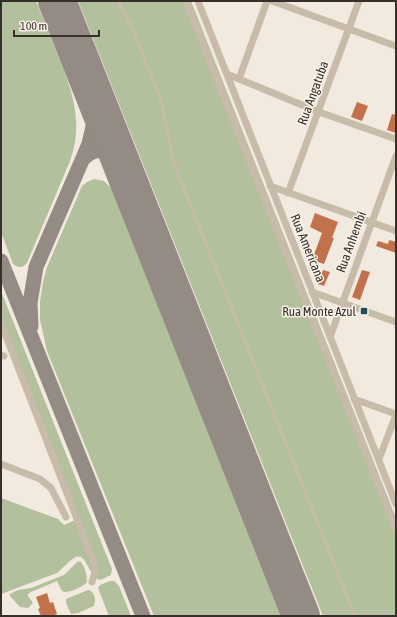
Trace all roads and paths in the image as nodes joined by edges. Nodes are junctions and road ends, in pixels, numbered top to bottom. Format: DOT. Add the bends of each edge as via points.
graph roads {
  1 [pos="118,1"];
  2 [pos="186,1"];
  3 [pos="198,1"];
  4 [pos="267,1"];
  5 [pos="272,1"];
  6 [pos="359,1"];
  7 [pos="349,29"];
  8 [pos="396,46"];
  9 [pos="227,74"];
  10 [pos="239,79"];
  11 [pos="319,112"];
  12 [pos="396,139"];
  13 [pos="396,156"];
  14 [pos="270,186"];
  15 [pos="288,193"];
  16 [pos="371,223"];
  17 [pos="396,232"];
  18 [pos="312,292"];
  19 [pos="343,303"];
  20 [pos="396,322"];
  21 [pos="1,323"];
  22 [pos="330,337"];
  23 [pos="354,399"];
  24 [pos="396,414"];
  25 [pos="379,459"];
  26 [pos="1,464"];
  27 [pos="396,504"];
  28 [pos="66,517"];
  29 [pos="396,529"];
  30 [pos="92,582"];
  31 [pos="355,616"];
  1 -- 31 [label="lane" via="131,25 162,103 177,171"];
  2 -- 29 [label="street"];
  3 -- 9 [label="street, Rua Americana"];
  4 -- 10 [label="street"];
  5 -- 7 [label="street"];
  6 -- 7 [label="street, Rua Angatuba"];
  7 -- 8 [label="street"];
  7 -- 11 [label="street, Rua Angatuba"];
  9 -- 10 [label="street"];
  9 -- 14 [label="street, Rua Americana"];
  10 -- 11 [label="street"];
  11 -- 12 [label="street"];
  11 -- 15 [label="street, Rua Angatuba"];
  13 -- 16 [label="street, Rua Anhembi"];
  14 -- 15 [label="street"];
  14 -- 18 [label="street, Rua Americana"];
  15 -- 16 [label="street"];
  16 -- 17 [label="street"];
  16 -- 19 [label="street, Rua Anhembi"];
  18 -- 19 [label="street"];
  18 -- 22 [label="street, Rua Americana"];
  19 -- 20 [label="street"];
  19 -- 22 [label="street, Rua Anhembi"];
  21 -- 30 [label="street" via="94,563"];
  22 -- 23 [label="street, Rua Americana"];
  23 -- 24 [label="street"];
  23 -- 25 [label="street, Rua Americana"];
  24 -- 25 [label="street"];
  25 -- 27 [label="street, Rua Americana"];
  26 -- 28 [label="street" via="40,479 52,488"];
}
